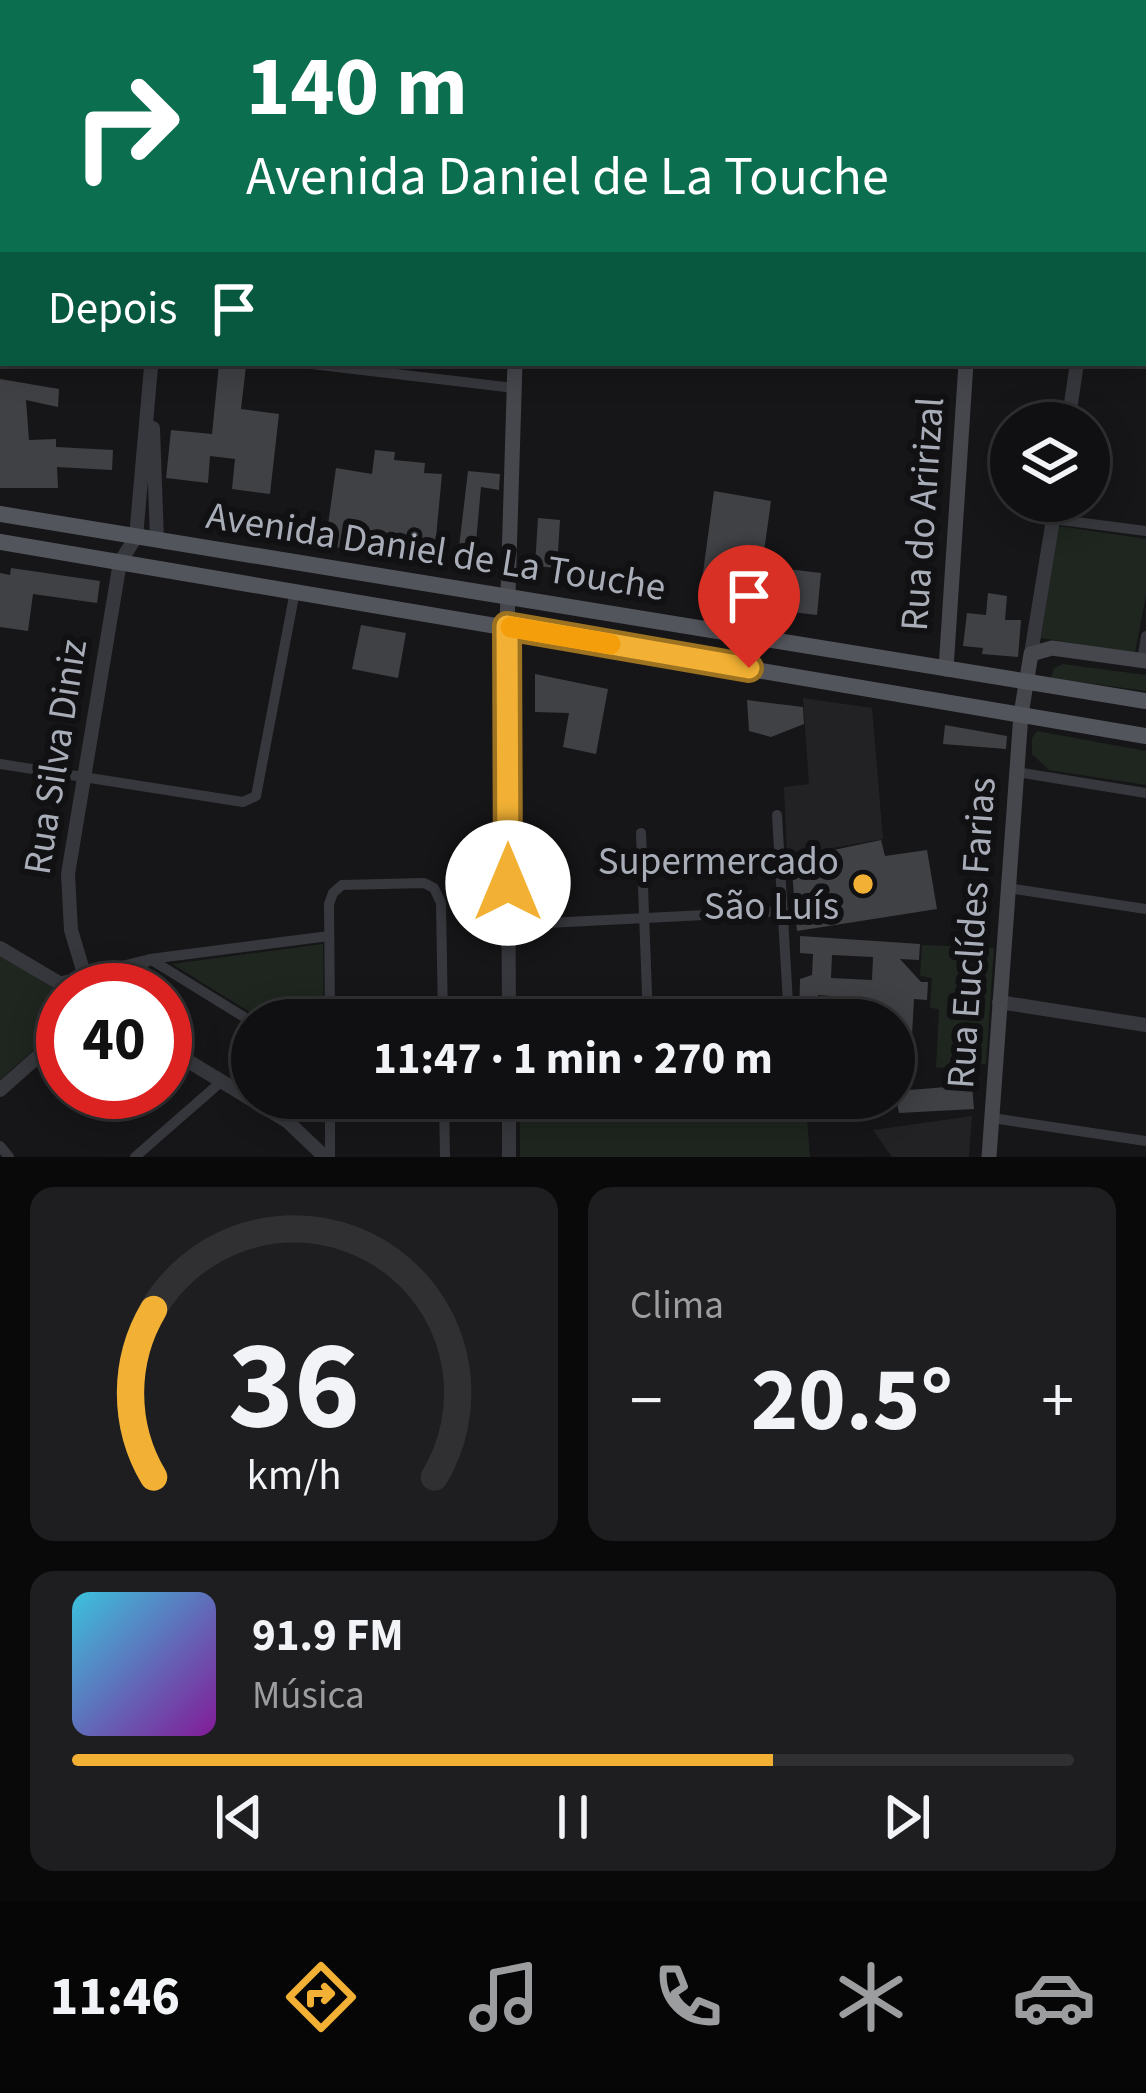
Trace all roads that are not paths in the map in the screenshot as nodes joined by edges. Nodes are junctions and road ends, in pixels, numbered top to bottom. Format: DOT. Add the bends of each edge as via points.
graph roads {
  1 [pos="151,366"];
  2 [pos="151,366"];
  3 [pos="351,366"];
  4 [pos="515,366"];
  5 [pos="966,366"];
  6 [pos="1077,366"];
  7 [pos="514,388"];
  8 [pos="1071,402"];
  9 [pos="0,514"];
  10 [pos="1053,522"];
  11 [pos="1076,522"];
  12 [pos="1146,531"];
  13 [pos="136,537"];
  14 [pos="157,540"];
  15 [pos="0,542"];
  16 [pos="120,562"];
  17 [pos="149,566"];
  18 [pos="295,591"];
  19 [pos="506,596"];
  20 [pos="507,626"];
  21 [pos="1146,636"];
  22 [pos="1031,654"];
  23 [pos="1144,661"];
  24 [pos="946,669"];
  25 [pos="1025,683"];
  26 [pos="1146,701"];
  27 [pos="1021,714"];
  28 [pos="1046,718"];
  29 [pos="1146,736"];
  30 [pos="0,764"];
  31 [pos="1016,772"];
  32 [pos="83,777"];
  33 [pos="1146,793"];
  34 [pos="777,815"];
  35 [pos="641,833"];
  36 [pos="1008,888"];
  37 [pos="1146,909"];
  38 [pos="783,911"];
  39 [pos="644,919"];
  40 [pos="508,925"];
  41 [pos="329,936"];
  42 [pos="0,948"];
  43 [pos="150,959"];
  44 [pos="79,963"];
  45 [pos="133,963"];
  46 [pos="145,963"];
  47 [pos="36,969"];
  48 [pos="330,999"];
  49 [pos="443,999"];
  50 [pos="508,999"];
  51 [pos="647,999"];
  52 [pos="788,999"];
  53 [pos="999,1003"];
  54 [pos="231,1009"];
  55 [pos="1146,1024"];
  56 [pos="36,1058"];
  57 [pos="192,1063"];
  58 [pos="222,1081"];
  59 [pos="0,1090"];
  60 [pos="992,1118"];
  61 [pos="329,1119"];
  62 [pos="444,1119"];
  63 [pos="509,1119"];
  64 [pos="1146,1141"];
  65 [pos="0,1146"];
  66 [pos="9,1157"];
  67 [pos="135,1157"];
  68 [pos="328,1157"];
  69 [pos="445,1157"];
  70 [pos="509,1157"];
  71 [pos="989,1157"];
  1 -- 13 [label="street"];
  2 -- 14 [label="street"];
  3 -- 7 [label="street"];
  4 -- 7 [label="main road"];
  5 -- 24 [label="main road, Rua do Aririzal"];
  6 -- 8 [label="street"];
  7 -- 19 [label="main road"];
  9 -- 13 [label="main road, Avenida Daniel de La Touche"];
  10 -- 22 [label="street"];
  11 -- 12 [label="street"];
  13 -- 14 [label="main road, Avenida Daniel de La Touche"];
  13 -- 16 [label="street, Rua Silva Diniz"];
  13 -- 17 [label="main road"];
  14 -- 19 [label="main road, Avenida Daniel de La Touche"];
  15 -- 16 [label="main road, Avenida Daniel de La Touche"];
  16 -- 17 [label="main road, Avenida Daniel de La Touche"];
  16 -- 32 [label="street, Rua Silva Diniz"];
  17 -- 18 [label="main road, Avenida Daniel de La Touche"];
  18 -- 20 [label="main road, Avenida Daniel de La Touche"];
  18 -- 32 [label="street" via="256,796 243,802"];
  19 -- 20 [label="main road"];
  19 -- 24 [label="main road, Avenida Daniel de La Touche"];
  20 -- 27 [label="main road, Avenida Daniel de La Touche"];
  20 -- 40 [label="street"];
  21 -- 23 [label="street"];
  22 -- 23 [label="main road" via="1052,647"];
  22 -- 25 [label="main road, Rua Euclídes Farias"];
  24 -- 25 [label="main road, Avenida Daniel de La Touche"];
  25 -- 26 [label="main road, Avenida Daniel de La Touche"];
  25 -- 27 [label="main road, Rua Euclídes Farias"];
  25 -- 28 [label="main road"];
  27 -- 28 [label="main road, Avenida Daniel de La Touche"];
  27 -- 31 [label="main road, Rua Euclídes Farias"];
  28 -- 29 [label="main road, Avenida Daniel de La Touche"];
  30 -- 32 [label="street"];
  31 -- 33 [label="street"];
  31 -- 36 [label="main road, Rua Euclídes Farias"];
  32 -- 44 [label="street, Rua Silva Diniz" via="68,886"];
  34 -- 38 [label="street"];
  35 -- 39 [label="street"];
  36 -- 37 [label="street"];
  36 -- 53 [label="main road, Rua Euclídes Farias"];
  38 -- 39 [label="street"];
  38 -- 52 [label="street"];
  39 -- 40 [label="street"];
  39 -- 51 [label="street"];
  40 -- 50 [label="street"];
  41 -- 43 [label="street"];
  41 -- 48 [label="street"];
  41 -- 49 [label="street" via="329,904 342,885 434,888"];
  42 -- 47 [label="street"];
  43 -- 45 [label="street"];
  43 -- 46 [label="street"];
  43 -- 54 [label="street"];
  53 -- 55 [label="street"];
  53 -- 60 [label="main road, Rua Euclídes Farias"];
  56 -- 59 [label="street"];
  57 -- 58 [label="street"];
  58 -- 67 [label="street"];
  58 -- 68 [label="street"];
  60 -- 64 [label="street"];
  60 -- 71 [label="main road, Rua Euclídes Farias"];
  61 -- 68 [label="street"];
  62 -- 69 [label="street"];
  63 -- 70 [label="street"];
  65 -- 66 [label="street"];
}
